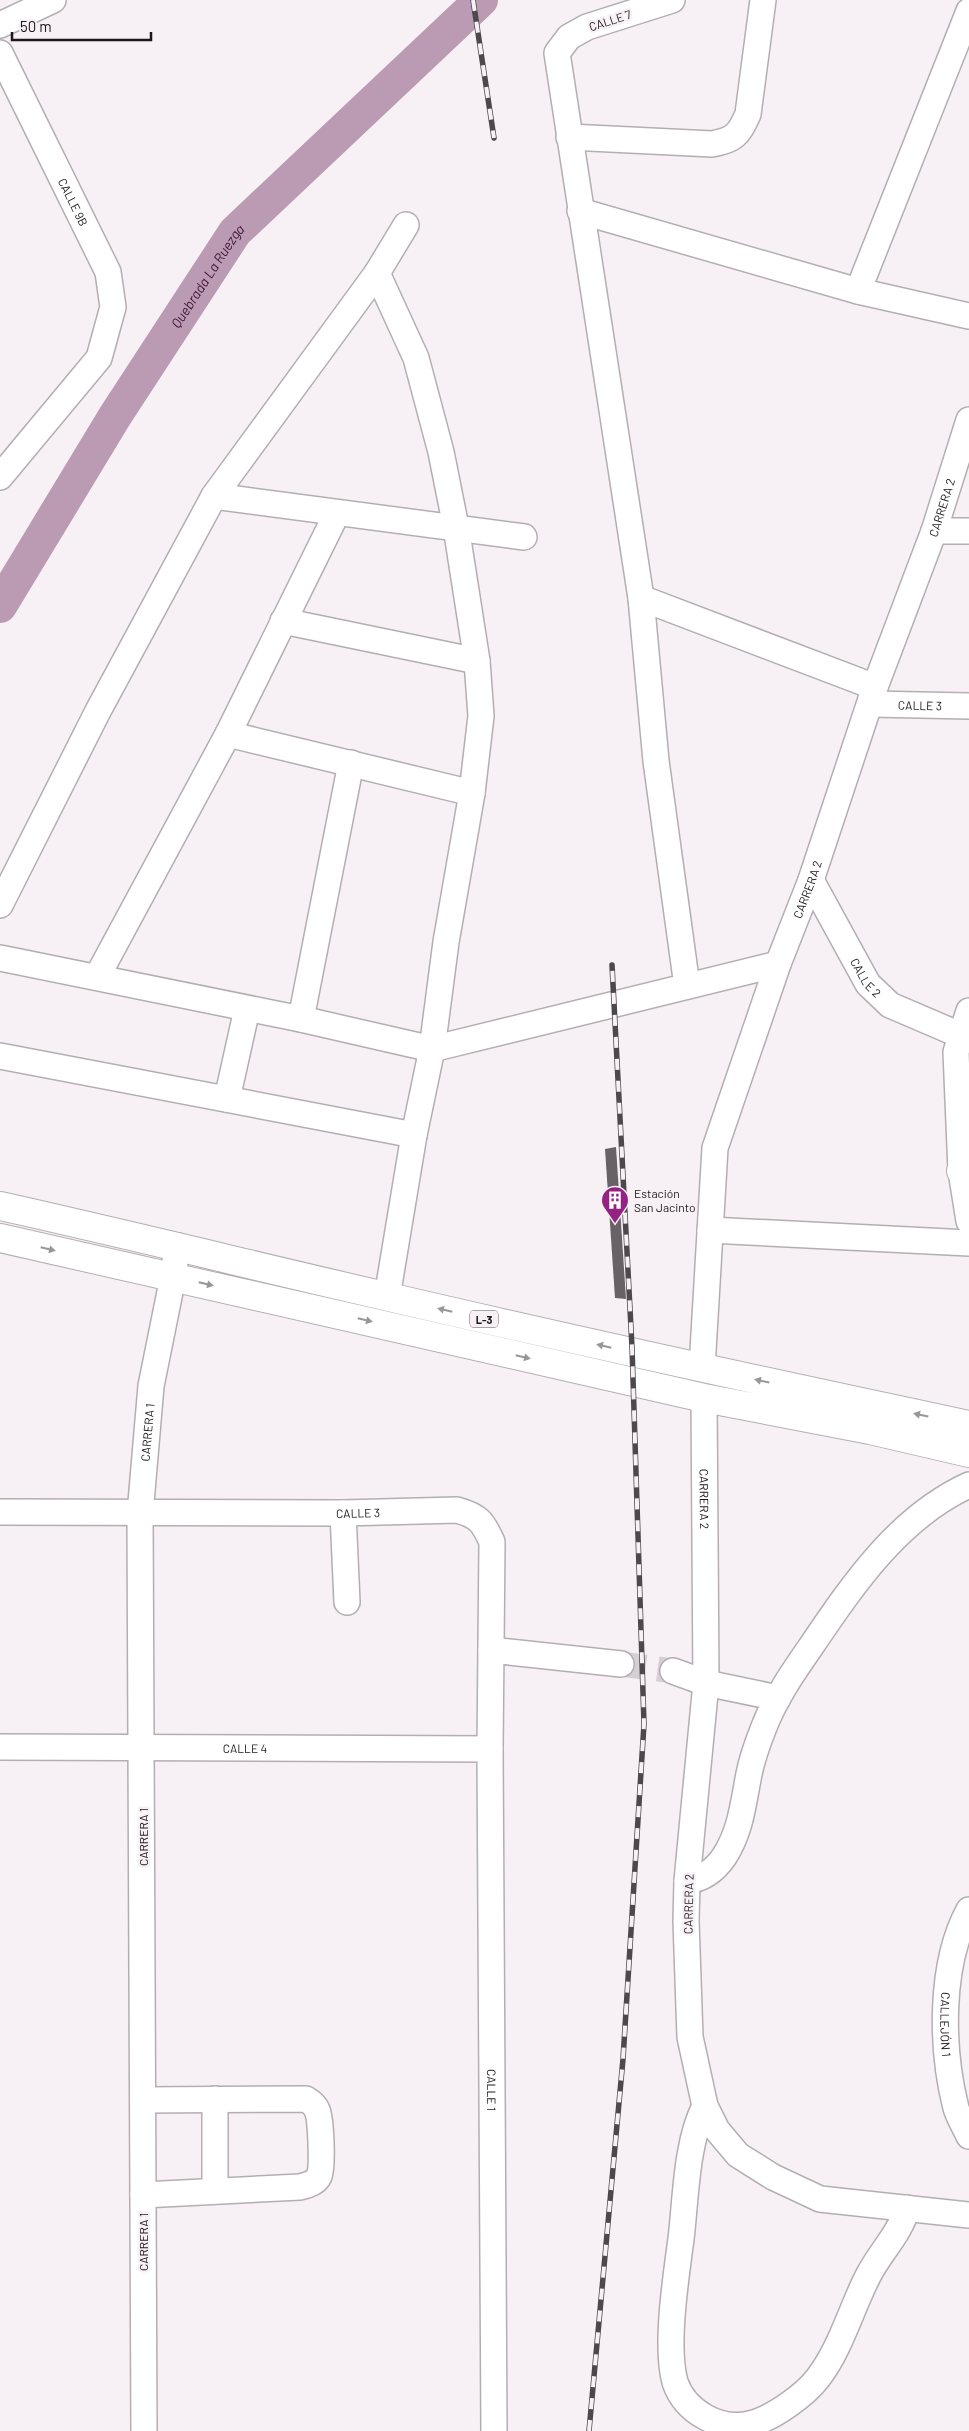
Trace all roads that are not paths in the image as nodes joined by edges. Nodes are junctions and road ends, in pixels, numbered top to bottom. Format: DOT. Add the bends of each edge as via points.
graph roads {
  1 [pos="53,0"];
  2 [pos="672,0"];
  3 [pos="763,0"];
  4 [pos="969,11"];
  5 [pos="0,25"];
  6 [pos="0,53"];
  7 [pos="569,137"];
  8 [pos="580,211"];
  9 [pos="406,225"];
  10 [pos="377,273"];
  11 [pos="858,291"];
  12 [pos="969,316"];
  13 [pos="969,420"];
  14 [pos="0,477"];
  15 [pos="214,496"];
  16 [pos="337,513"];
  17 [pos="456,527"];
  18 [pos="934,531"];
  19 [pos="969,531"];
  20 [pos="524,537"];
  21 [pos="641,598"];
  22 [pos="284,621"];
  23 [pos="477,661"];
  24 [pos="873,696"];
  25 [pos="969,706"];
  26 [pos="228,734"];
  27 [pos="351,763"];
  28 [pos="472,793"];
  29 [pos="811,880"];
  30 [pos="0,904"];
  31 [pos="0,958"];
  32 [pos="778,964"];
  33 [pos="97,977"];
  34 [pos="687,986"];
  35 [pos="248,1009"];
  36 [pos="969,1011"];
  37 [pos="302,1020"];
  38 [pos="960,1035"];
  39 [pos="432,1049"];
  40 [pos="0,1056"];
  41 [pos="227,1100"];
  42 [pos="414,1135"];
  43 [pos="965,1170"];
  44 [pos="0,1206"];
  45 [pos="969,1221"];
  46 [pos="710,1230"];
  47 [pos="0,1238"];
  48 [pos="969,1243"];
  49 [pos="177,1246"];
  50 [pos="173,1277"];
  51 [pos="386,1297"];
  52 [pos="702,1368"];
  53 [pos="704,1398"];
  54 [pos="969,1425"];
  55 [pos="969,1452"];
  56 [pos="969,1485"];
  57 [pos="0,1512"];
  58 [pos="343,1513"];
  59 [pos="140,1514"];
  60 [pos="346,1602"];
  61 [pos="491,1650"];
  62 [pos="621,1664"];
  63 [pos="673,1671"];
  64 [pos="706,1683"];
  65 [pos="778,1698"];
  66 [pos="0,1747"];
  67 [pos="142,1747"];
  68 [pos="490,1749"];
  69 [pos="687,1880"];
  70 [pos="969,1910"];
  71 [pos="215,2099"];
  72 [pos="143,2100"];
  73 [pos="705,2106"];
  74 [pos="969,2136"];
  75 [pos="215,2192"];
  76 [pos="143,2195"];
  77 [pos="907,2208"];
  78 [pos="969,2215"];
  79 [pos="144,2431"];
  80 [pos="494,2431"];
  1 -- 5 [label="street"];
  2 -- 7 [label="street, CALLE 7" via="587,27 569,37 557,53"];
  3 -- 7 [label="street" via="748,114 742,129 730,140 712,144"];
  4 -- 11 [label="street"];
  6 -- 14 [label="street, CALLE 9B" via="108,272 113,307 99,358"];
  7 -- 8 [label="street"];
  8 -- 11 [label="street"];
  8 -- 21 [label="street"];
  9 -- 10 [label="street"];
  10 -- 15 [label="street"];
  10 -- 17 [label="street" via="416,358 442,452"];
  11 -- 12 [label="street"];
  13 -- 18 [label="street, CARRERA 2"];
  15 -- 16 [label="street"];
  15 -- 30 [label="street" via="98,711"];
  16 -- 17 [label="street"];
  16 -- 22 [label="street"];
  17 -- 20 [label="street"];
  17 -- 23 [label="street"];
  18 -- 19 [label="street"];
  18 -- 24 [label="street, CARRERA 2"];
  21 -- 24 [label="street, CALLE 3"];
  21 -- 34 [label="street" via="656,761"];
  22 -- 23 [label="street"];
  22 -- 26 [label="street"];
  23 -- 28 [label="street" via="481,716"];
  24 -- 25 [label="street, CALLE 3"];
  24 -- 29 [label="street, CARRERA 2"];
  26 -- 27 [label="street"];
  26 -- 33 [label="street"];
  27 -- 28 [label="street"];
  27 -- 37 [label="street"];
  28 -- 39 [label="street" via="446,942"];
  29 -- 32 [label="street, CARRERA 2"];
  29 -- 38 [label="street, CALLE 2" via="868,984 890,1005"];
  31 -- 33 [label="street"];
  32 -- 34 [label="street"];
  32 -- 46 [label="street, CARRERA 2" via="715,1148"];
  33 -- 35 [label="street"];
  34 -- 39 [label="street"];
  35 -- 37 [label="street"];
  35 -- 41 [label="street"];
  36 -- 38 [label="street"];
  37 -- 39 [label="street"];
  38 -- 43 [label="street" via="956,1052"];
  39 -- 42 [label="street"];
  40 -- 41 [label="street"];
  41 -- 42 [label="street"];
  42 -- 51 [label="street"];
  43 -- 45 [label="street"];
  44 -- 49 [label="main road, L-3"];
  46 -- 48 [label="street"];
  46 -- 52 [label="street, CARRERA 2"];
  47 -- 50 [label="main road, L-3, one-way"];
  49 -- 50 [label="street, CARRERA 1"];
  49 -- 51 [label="main road, L-3"];
  50 -- 53 [label="main road, L-3, one-way"];
  50 -- 59 [label="street, CARRERA 1" via="150,1386"];
  52 -- 51 [label="main road, L-3, one-way"];
  54 -- 52 [label="main road, L-3, one-way"];
  53 -- 55 [label="main road, L-3"];
  53 -- 64 [label="street, CARRERA 2"];
  56 -- 65 [label="street" via="921,1513 889,1544 840,1604"];
  57 -- 59 [label="street, CALLE 3"];
  58 -- 59 [label="street, CALLE 3"];
  58 -- 60 [label="street"];
  58 -- 61 [label="street, CALLE 3" via="457,1510 474,1515 492,1542"];
  59 -- 67 [label="street, CARRERA 1"];
  61 -- 62 [label="street"];
  61 -- 68 [label="street, CALLE 3"];
  63 -- 64 [label="street"];
  64 -- 65 [label="street"];
  64 -- 69 [label="street, CARRERA 2"];
  65 -- 69 [label="street" via="764,1726 749,1773 740,1824 724,1858 704,1877"];
  66 -- 67 [label="street, CALLE 4"];
  67 -- 68 [label="street, CALLE 4"];
  67 -- 72 [label="street, CARRERA 1"];
  68 -- 80 [label="street, CALLE 1"];
  69 -- 73 [label="street, CARRERA 2" via="690,2037"];
  70 -- 74 [label="street, CALLEJÓN 1" via="960,1926 950,1970 945,2043 956,2110"];
  71 -- 72 [label="street"];
  71 -- 75 [label="street"];
  71 -- 75 [label="street" via="306,2099 318,2112 320,2160 319,2175 313,2183 300,2187"];
  72 -- 76 [label="street, CARRERA 1"];
  73 -- 77 [label="street, CARRERA 2" via="717,2130 738,2155 773,2176 820,2199"];
  73 -- 77 [label="street" via="697,2121 692,2144 673,2300 672,2360 681,2394 702,2416 721,2424 752,2424 793,2402 818,2378 841,2337 878,2256 903,2223"];
  75 -- 76 [label="street"];
  76 -- 79 [label="street, CARRERA 1"];
  77 -- 78 [label="street, CARRERA 2"];
}
